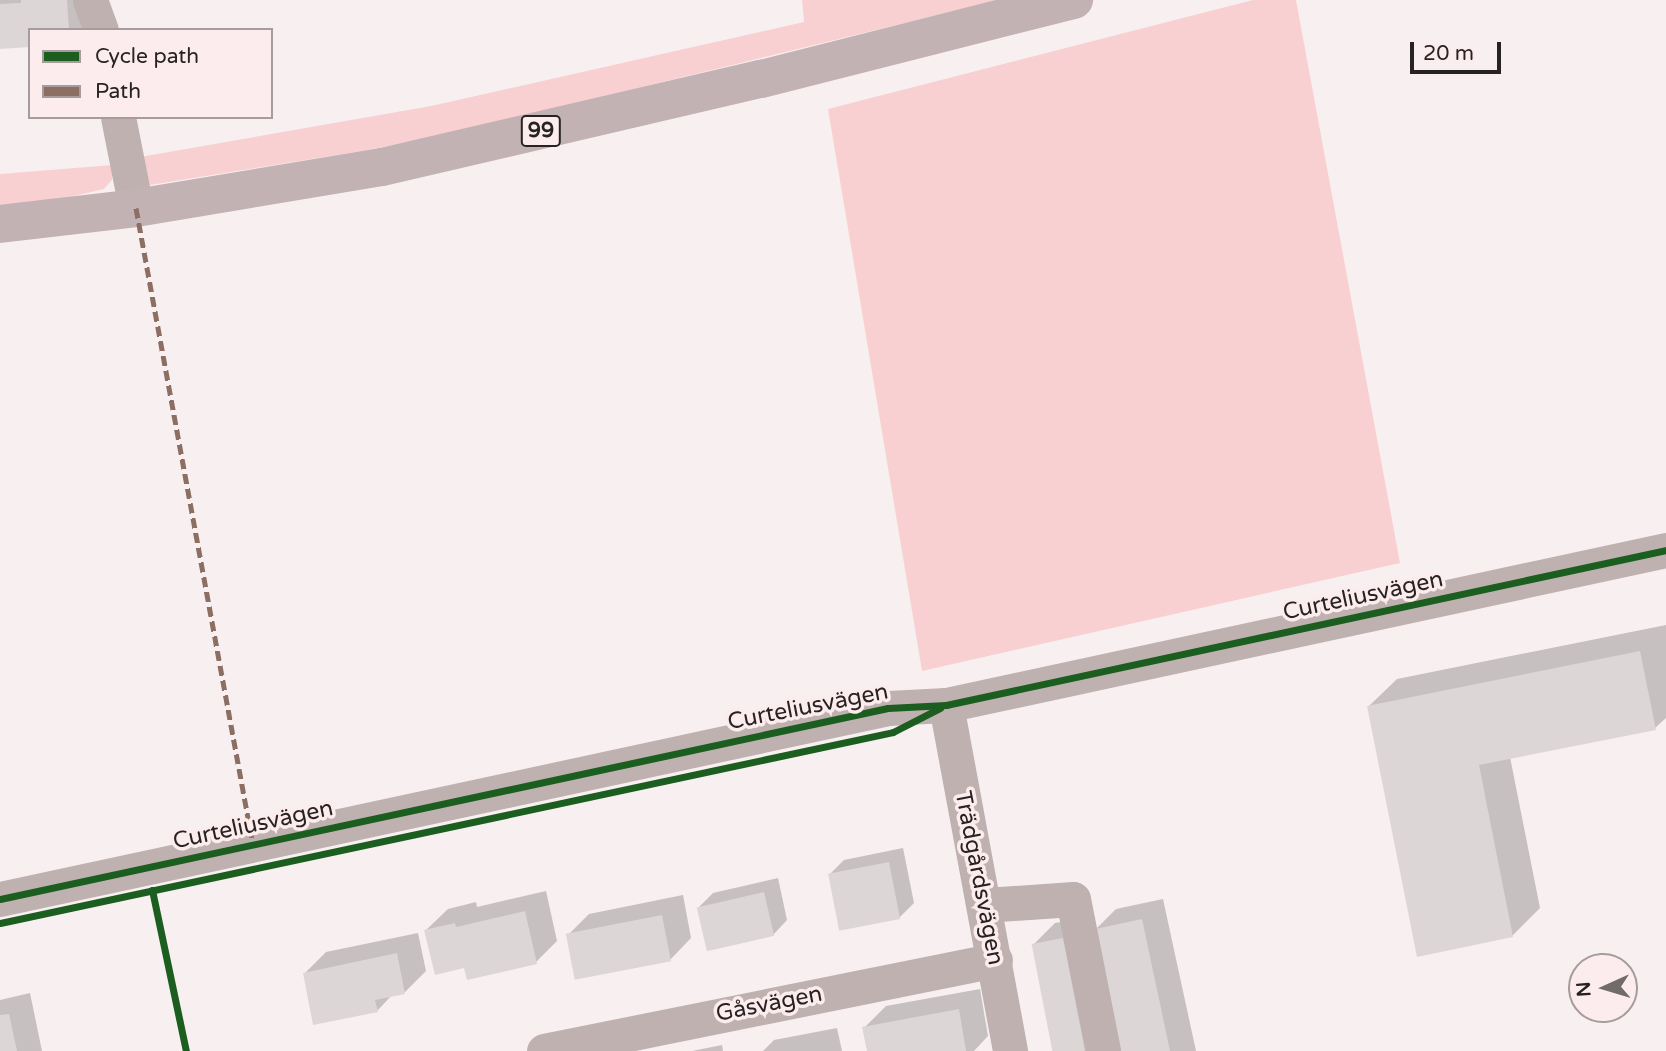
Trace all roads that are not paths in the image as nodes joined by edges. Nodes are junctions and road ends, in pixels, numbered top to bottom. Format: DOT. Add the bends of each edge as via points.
graph roads {
  1 [pos="90,0"];
  2 [pos="1074,0"];
  3 [pos="99,28"];
  4 [pos="118,119"];
  5 [pos="136,208"];
  6 [pos="0,224"];
  7 [pos="1666,550"];
  8 [pos="946,705"];
  9 [pos="0,900"];
  10 [pos="985,905"];
  11 [pos="995,960"];
  12 [pos="544,1051"];
  13 [pos="1010,1051"];
  14 [pos="1103,1051"];
  1 -- 3 [label="street"];
  2 -- 5 [label="main road, 99" via="382,167"];
  4 -- 5 [label="street"];
  5 -- 6 [label="main road, 99"];
  7 -- 8 [label="street, Curteliusvägen"];
  8 -- 9 [label="street, Curteliusvägen" via="888,708"];
  8 -- 10 [label="street, Trädgårdsvägen"];
  10 -- 11 [label="street, Trädgårdsvägen"];
  10 -- 14 [label="street" via="1073,900"];
  11 -- 12 [label="street, Gåsvägen"];
  11 -- 13 [label="street, Trädgårdsvägen"];
}
